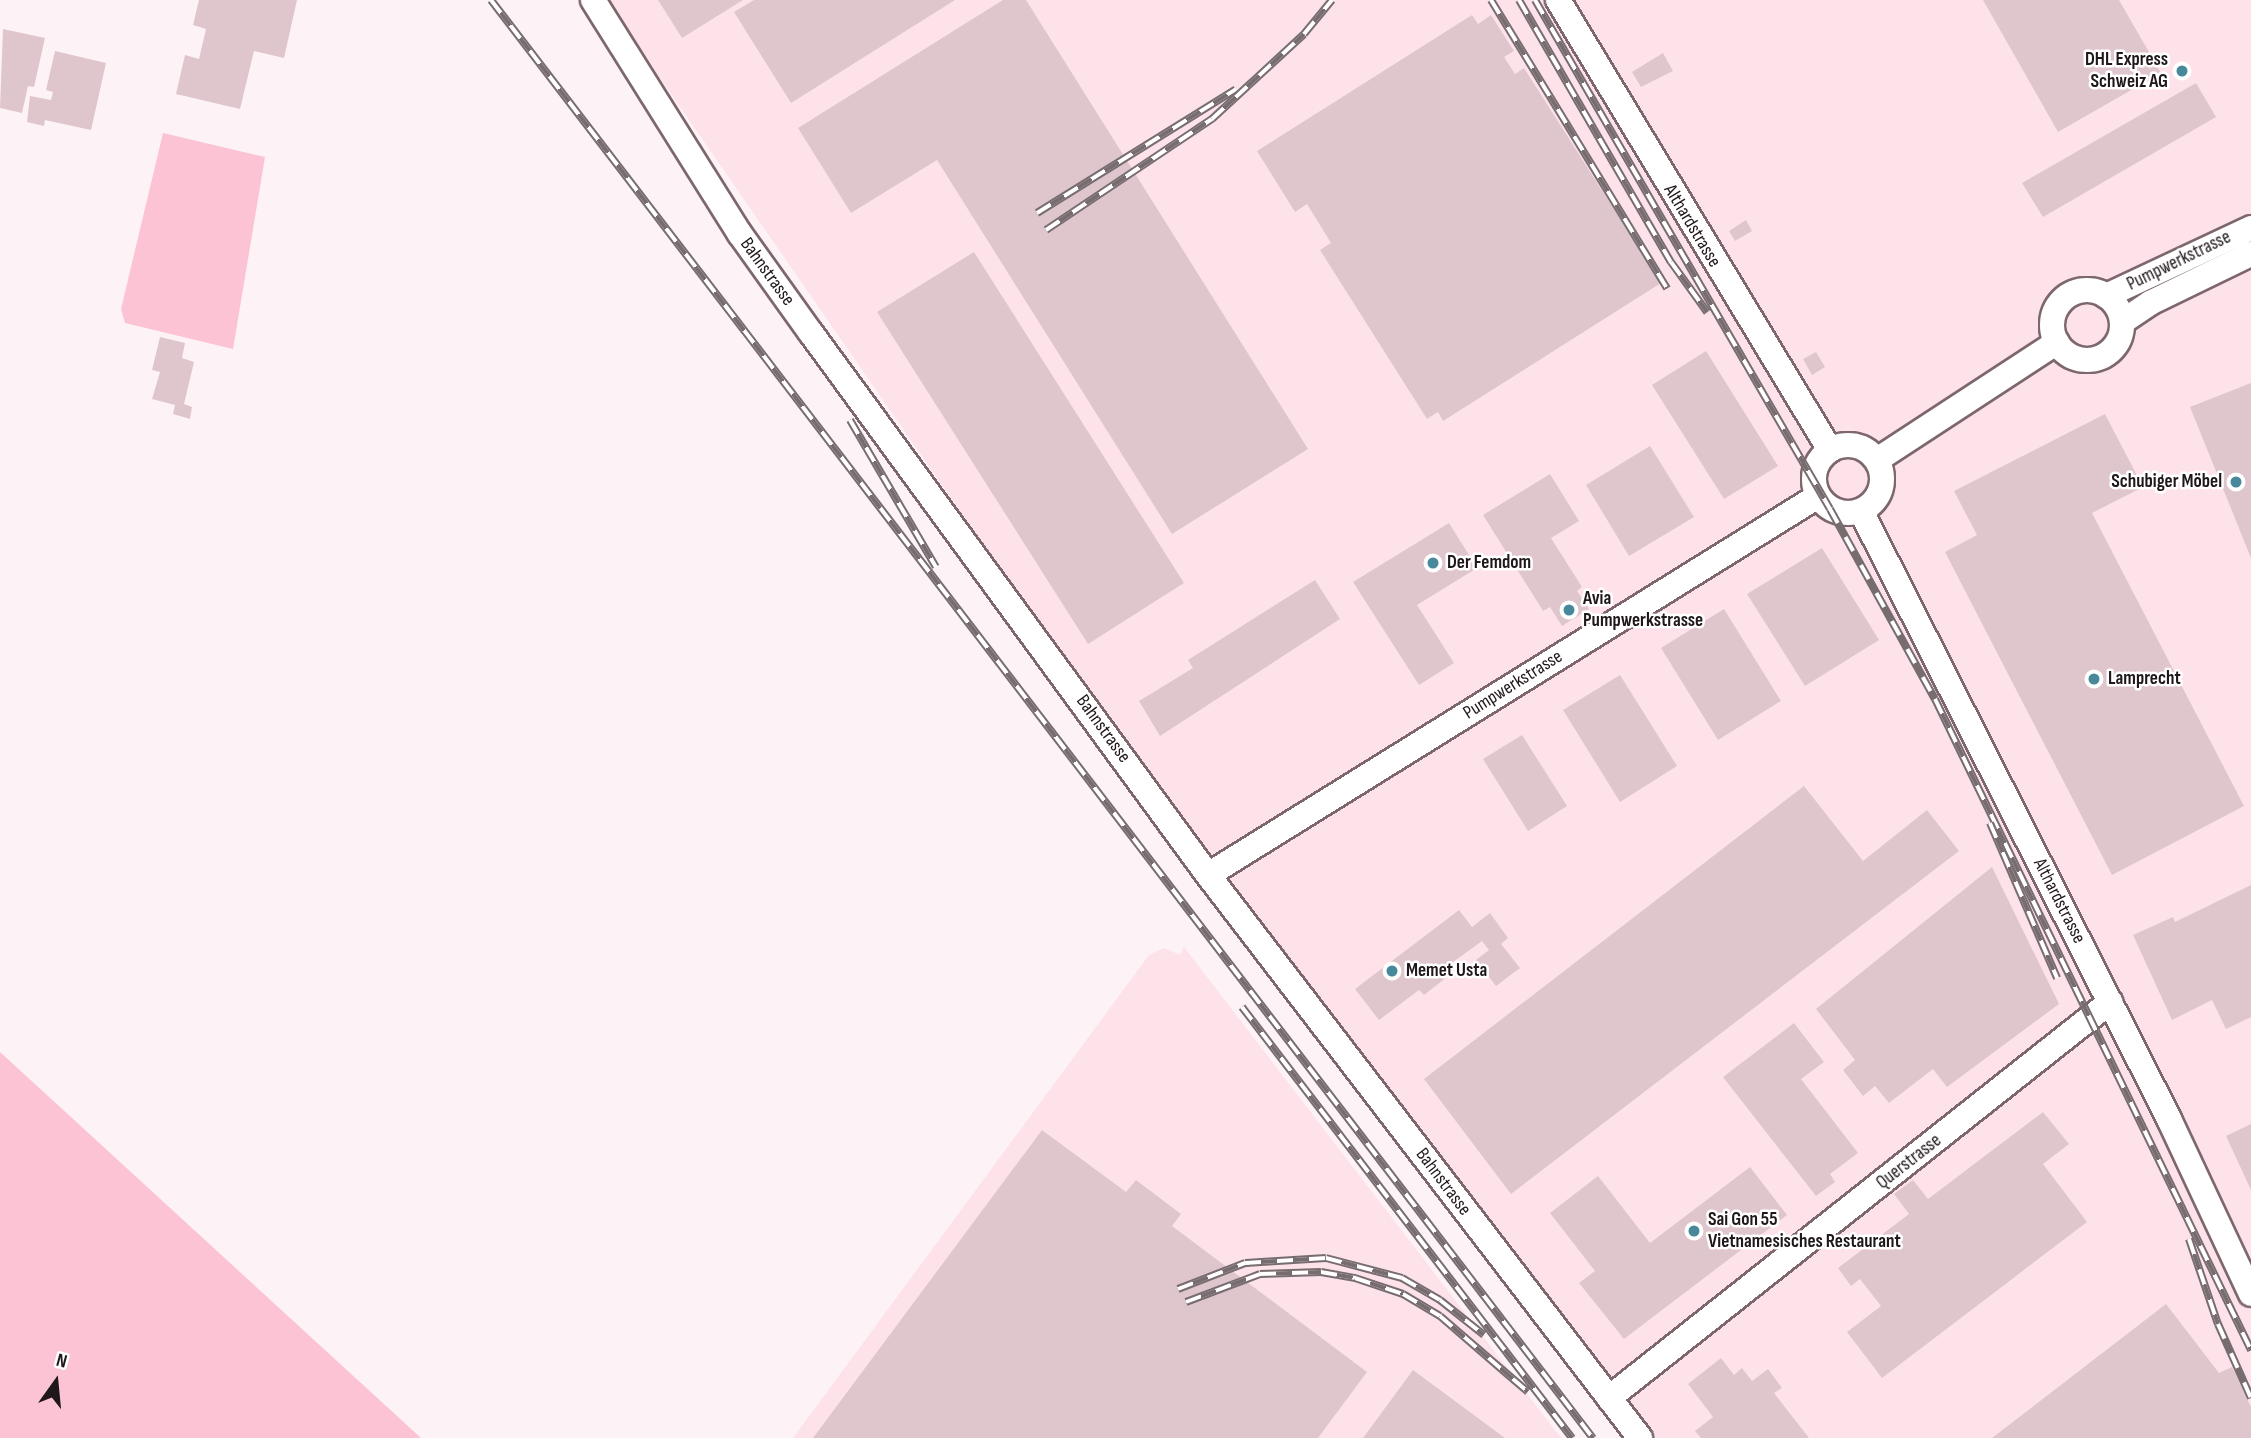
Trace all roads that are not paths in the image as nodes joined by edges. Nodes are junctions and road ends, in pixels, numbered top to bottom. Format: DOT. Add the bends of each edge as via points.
graph roads {
  1 [pos="593,0"];
  2 [pos="1558,0"];
  3 [pos="2251,228"];
  4 [pos="2251,254"];
  5 [pos="2106,296"];
  6 [pos="2122,322"];
  7 [pos="2057,342"];
  8 [pos="1830,450"];
  9 [pos="1877,460"];
  10 [pos="1818,496"];
  11 [pos="1861,511"];
  12 [pos="1208,874"];
  13 [pos="2110,1002"];
  14 [pos="2251,1294"];
  15 [pos="1609,1398"];
  16 [pos="1640,1438"];
  1 -- 12 [label="street, Bahnstrasse" via="740,234"];
  2 -- 8 [label="street, Althardstrasse"];
  3 -- 5 [label="street, Pumpwerkstrasse"];
  4 -- 6 [label="street, Pumpwerkstrasse" via="2150,303"];
  5 -- 6 [label="street, Pumpwerkstrasse" via="2117,307"];
  5 -- 7 [label="street, Pumpwerkstrasse" via="2086,290 2067,297 2053,318"];
  6 -- 7 [label="street, Pumpwerkstrasse" via="2115,346 2099,358 2075,358"];
  7 -- 9 [label="street"];
  8 -- 9 [label="street" via="1850,445"];
  8 -- 10 [label="street" via="1815,472"];
  9 -- 11 [label="street" via="1881,489"];
  10 -- 11 [label="street" via="1840,513"];
  10 -- 12 [label="street, Pumpwerkstrasse"];
  11 -- 13 [label="street, Althardstrasse"];
  12 -- 15 [label="street, Bahnstrasse"];
  13 -- 14 [label="street, Althardstrasse"];
  13 -- 15 [label="street, Querstrasse"];
  15 -- 16 [label="street, Bahnstrasse"];
}
